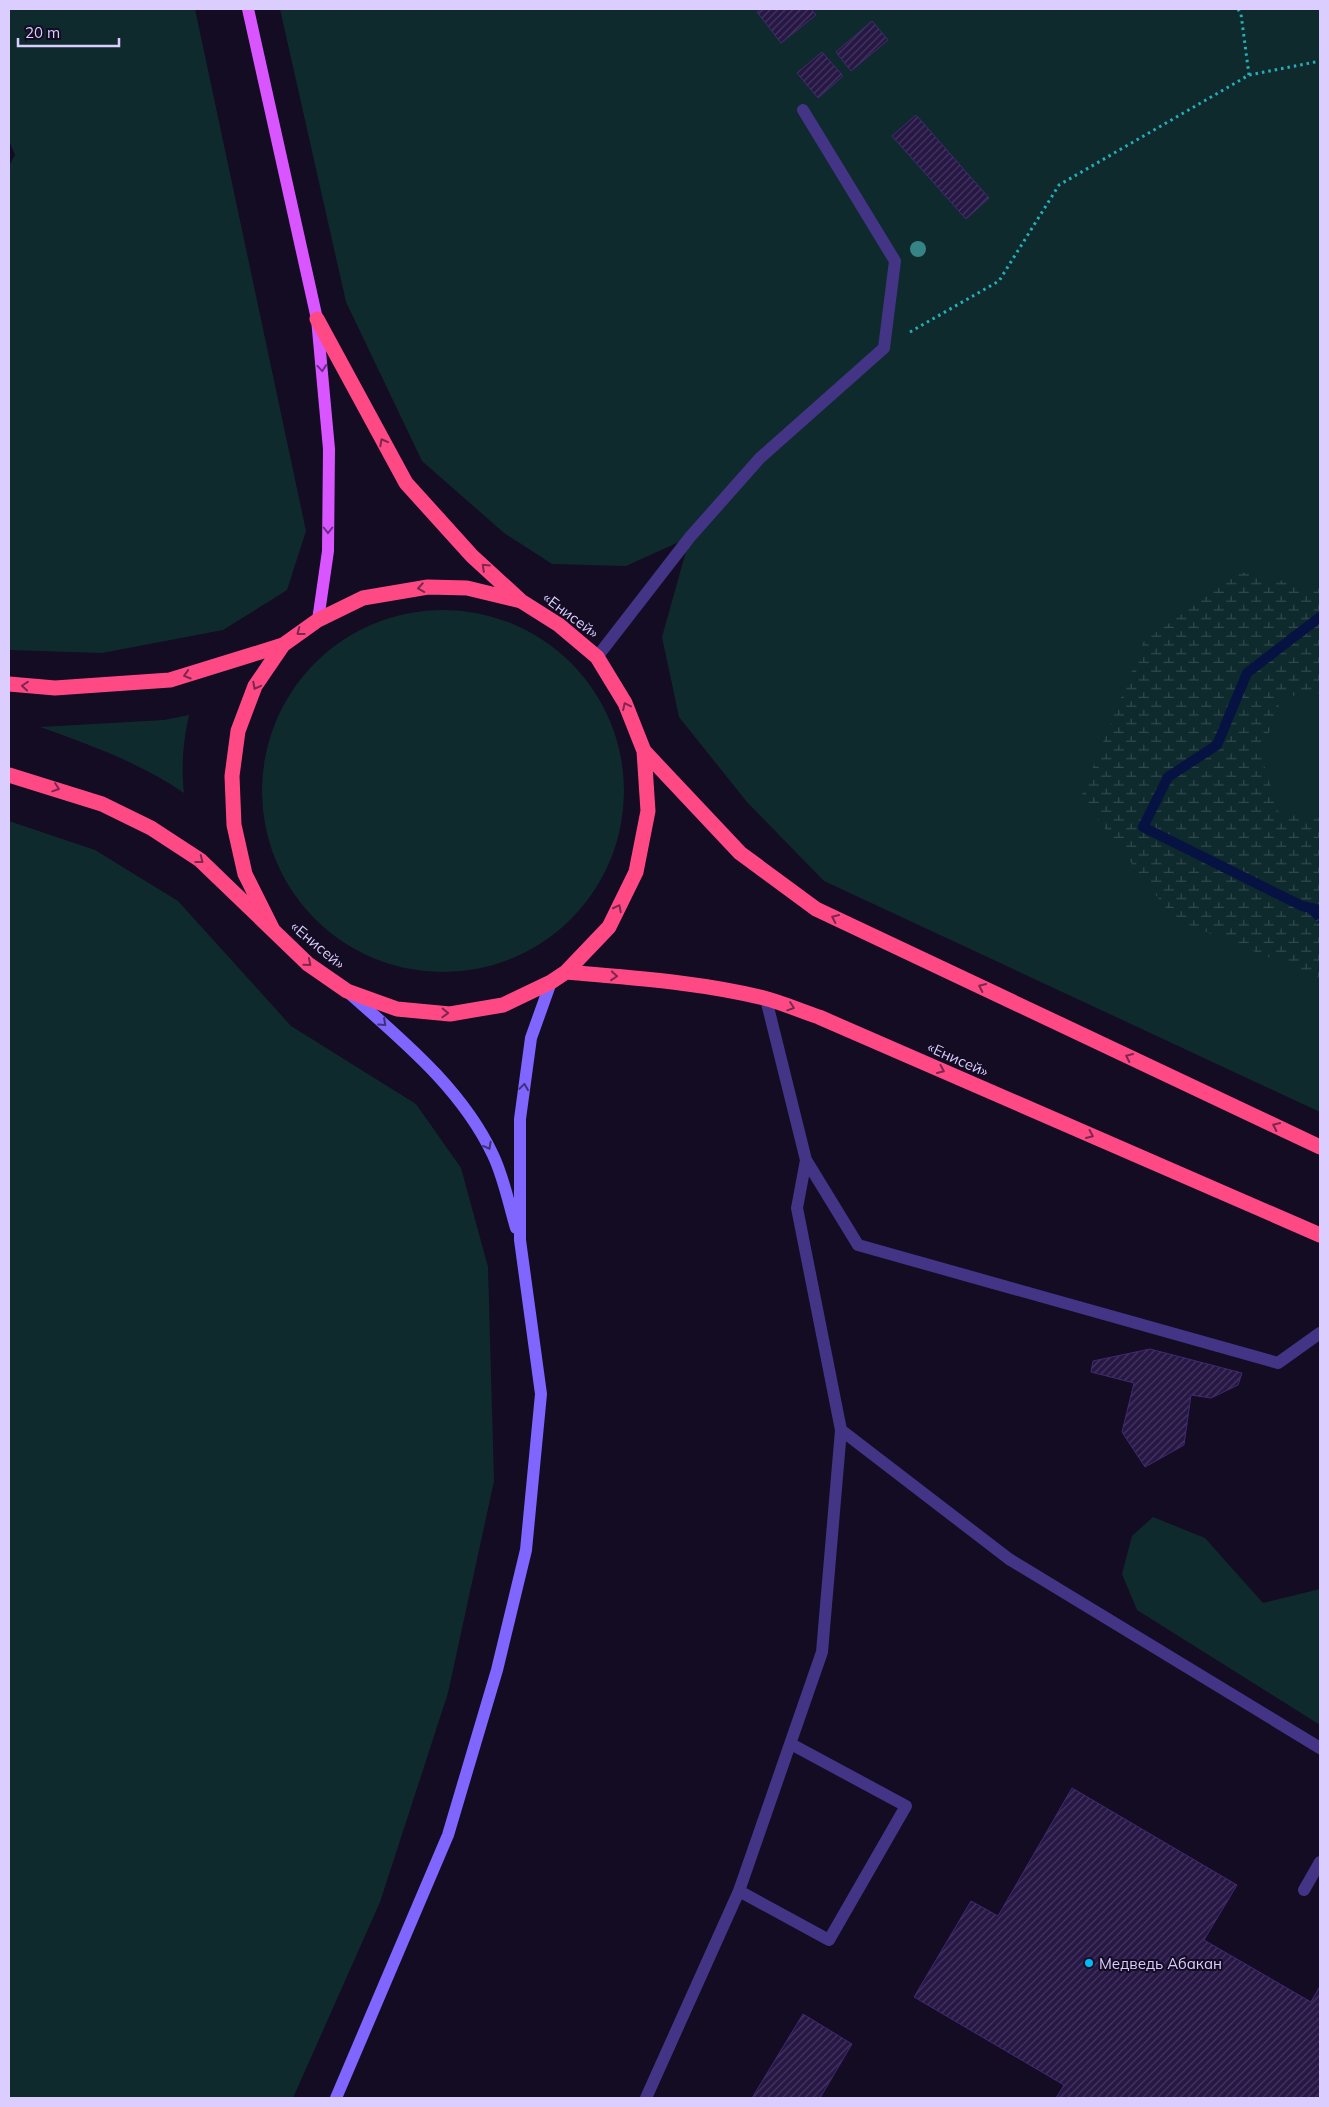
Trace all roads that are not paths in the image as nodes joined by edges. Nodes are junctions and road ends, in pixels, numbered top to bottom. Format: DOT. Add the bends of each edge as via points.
graph roads {
  1 [pos="248,9"];
  2 [pos="803,110"];
  3 [pos="317,319"];
  4 [pos="521,600"];
  5 [pos="318,620"];
  6 [pos="283,645"];
  7 [pos="597,657"];
  8 [pos="9,684"];
  9 [pos="644,751"];
  10 [pos="9,775"];
  11 [pos="273,930"];
  12 [pos="566,972"];
  13 [pos="551,982"];
  14 [pos="347,991"];
  15 [pos="766,999"];
  16 [pos="1320,1147"];
  17 [pos="806,1160"];
  18 [pos="1320,1235"];
  19 [pos="520,1240"];
  20 [pos="1320,1333"];
  21 [pos="841,1430"];
  22 [pos="791,1744"];
  23 [pos="1320,1748"];
  24 [pos="1320,1862"];
  25 [pos="1304,1890"];
  26 [pos="739,1891"];
  27 [pos="336,2098"];
  28 [pos="646,2098"];
  1 -- 3 [label="main road"];
  2 -- 7 [label="lane" via="895,261 884,348 760,458 690,536"];
  4 -- 3 [label="highway, one-way" via="472,556 406,483"];
  3 -- 5 [label="main road, one-way" via="329,448 328,552"];
  4 -- 5 [label="highway, «Енисей», one-way" via="467,588 428,587 364,598"];
  4 -- 7 [label="highway, «Енисей»" via="559,625"];
  5 -- 6 [label="highway, «Енисей», one-way"];
  6 -- 8 [label="highway, «Енисей», one-way" via="170,680 56,688"];
  6 -- 11 [label="highway, «Енисей», one-way" via="255,686 238,731 232,776 234,825 245,874"];
  9 -- 7 [label="highway, «Енисей», one-way" via="625,703"];
  12 -- 9 [label="highway, «Енисей», one-way" via="608,927 636,872 648,811"];
  16 -- 9 [label="highway, «Енисей», one-way" via="816,909 740,853"];
  10 -- 11 [label="highway, «Енисей», one-way" via="102,804 151,828 200,860"];
  11 -- 14 [label="highway, «Енисей», one-way" via="308,964"];
  12 -- 13 [label="highway, «Енисей»"];
  12 -- 15 [label="highway, «Енисей», one-way" via="722,989"];
  14 -- 13 [label="highway, «Енисей», one-way" via="397,1009 450,1014 503,1005"];
  19 -- 13 [label="street, one-way" via="520,1119 531,1038"];
  14 -- 19 [label="street, one-way" via="449,1088 474,1122 494,1156"];
  15 -- 17 [label="lane"];
  15 -- 18 [label="highway, «Енисей», one-way" via="819,1017"];
  17 -- 20 [label="lane" via="858,1245 1278,1363"];
  17 -- 21 [label="lane" via="797,1208"];
  19 -- 27 [label="street" via="541,1394 526,1550 497,1670 448,1835"];
  21 -- 22 [label="lane" via="822,1652"];
  21 -- 23 [label="lane" via="1009,1560"];
  22 -- 26 [label="lane"];
  22 -- 26 [label="lane" via="906,1806 829,1940"];
  24 -- 25 [label="lane"];
  26 -- 28 [label="lane"];
}
